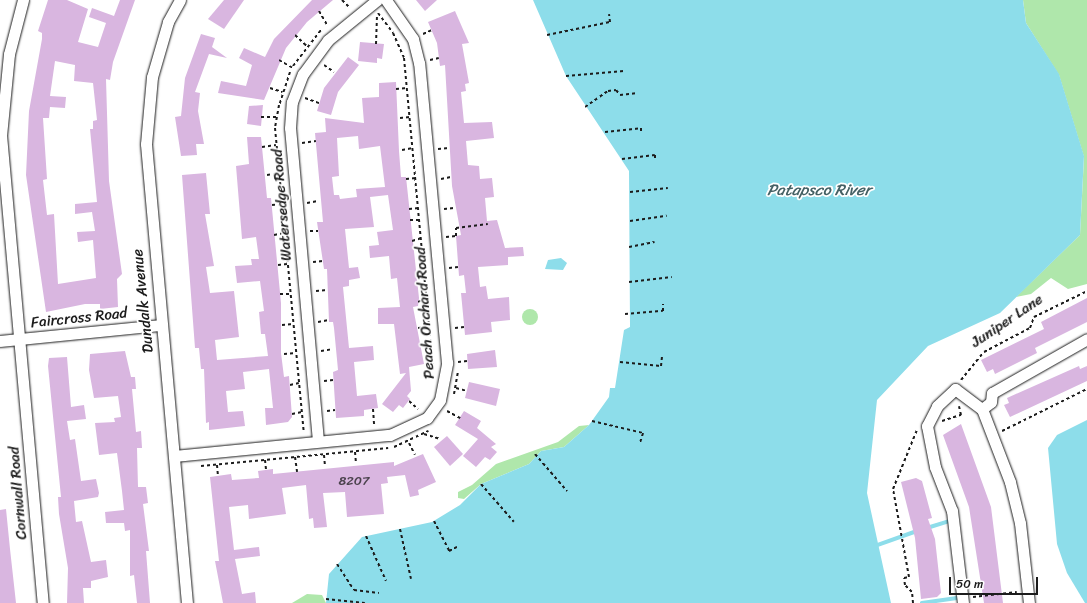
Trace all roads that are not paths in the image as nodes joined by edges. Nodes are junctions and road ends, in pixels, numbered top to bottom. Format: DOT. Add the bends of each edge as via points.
graph roads {
  1 [pos="23,0"];
  2 [pos="180,0"];
  3 [pos="386,0"];
  4 [pos="376,6"];
  5 [pos="161,325"];
  6 [pos="18,339"];
  7 [pos="1087,339"];
  8 [pos="0,341"];
  9 [pos="982,409"];
  10 [pos="318,441"];
  11 [pos="174,456"];
  12 [pos="962,601"];
  13 [pos="43,603"];
  14 [pos="188,603"];
  15 [pos="1029,603"];
  1 -- 6 [label="street, Cornwall Road" via="9,54 1,135"];
  2 -- 5 [label="street, Dundalk Avenue" via="159,50 147,106 149,200"];
  3 -- 10 [label="street, Peach Orchard Road" via="408,31 417,52 447,363 445,386 433,411 413,427 390,435"];
  4 -- 10 [label="street, Watersedge Road" via="323,46 303,74 292,102 290,128"];
  5 -- 6 [label="street, Faircross Road"];
  5 -- 11 [label="street, Dundalk Avenue"];
  6 -- 8 [label="street, Faircross Road"];
  6 -- 13 [label="street, Cornwall Road"];
  7 -- 9 [label="street" via="992,393 991,402"];
  9 -- 12 [label="street" via="955,389 937,406 927,426 935,467 952,511"];
  9 -- 15 [label="street" via="1018,516"];
  10 -- 11 [label="street, Peach Orchard Road"];
  11 -- 14 [label="street, Dundalk Avenue"];
}
